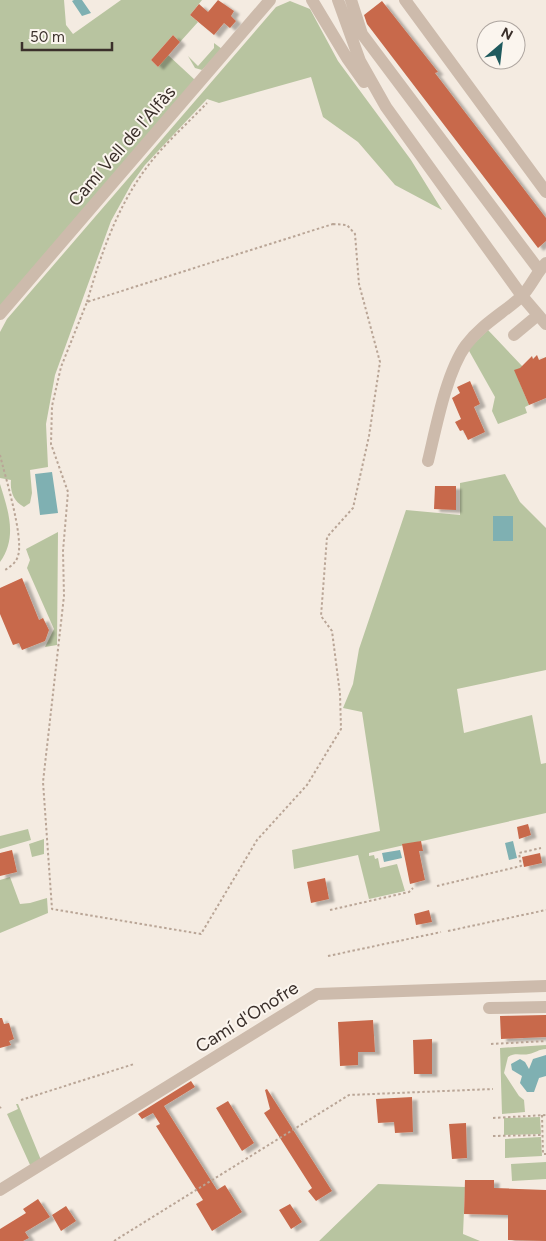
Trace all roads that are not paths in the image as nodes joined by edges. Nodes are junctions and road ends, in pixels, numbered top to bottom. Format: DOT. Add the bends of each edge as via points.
graph roads {
  1 [pos="270,0"];
  2 [pos="312,0"];
  3 [pos="338,0"];
  4 [pos="351,0"];
  5 [pos="405,0"];
  6 [pos="386,107"];
  7 [pos="546,192"];
  8 [pos="543,266"];
  9 [pos="522,296"];
  10 [pos="0,314"];
  11 [pos="542,320"];
  12 [pos="514,335"];
  13 [pos="428,461"];
  14 [pos="546,986"];
  15 [pos="546,1007"];
  16 [pos="489,1008"];
  17 [pos="0,1190"];
  1 -- 10 [label="street, Camí Vell de l'Alfàs"];
  2 -- 6 [label="street" via="347,58"];
  3 -- 6 [label="street" via="360,61"];
  4 -- 8 [label="street" via="362,34"];
  5 -- 7 [label="street"];
  6 -- 9 [label="street"];
  8 -- 9 [label="street"];
  9 -- 11 [label="street"];
  9 -- 13 [label="street" via="466,345 440,410"];
  11 -- 12 [label="street"];
  14 -- 17 [label="street, Camí d'Onofre" via="317,994"];
  15 -- 16 [label="street"];
}
